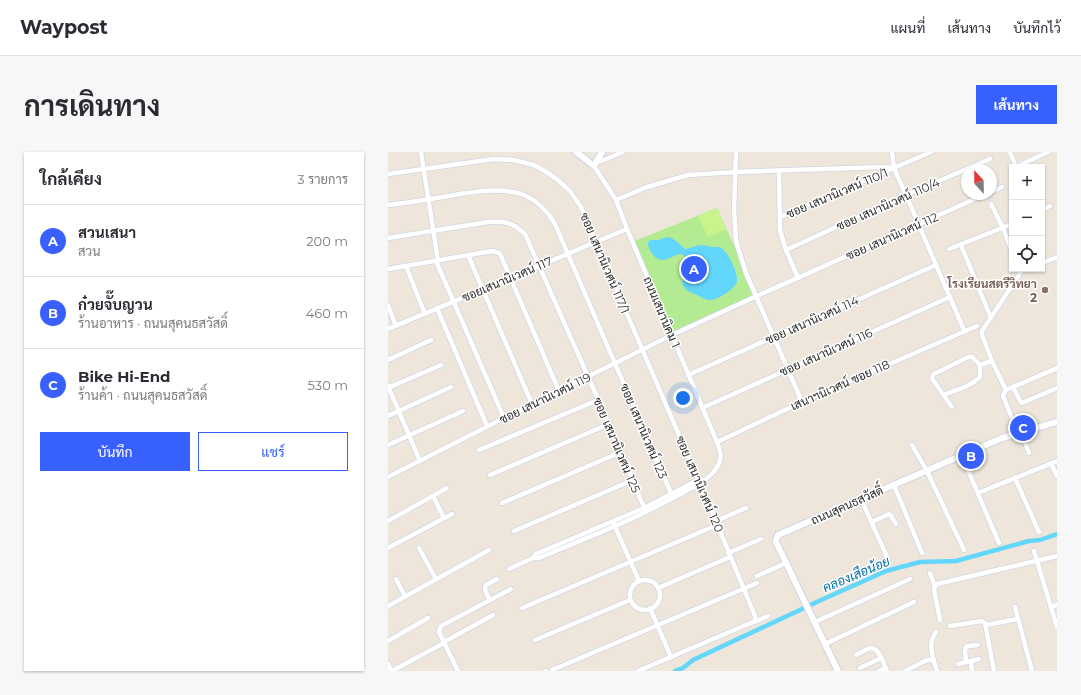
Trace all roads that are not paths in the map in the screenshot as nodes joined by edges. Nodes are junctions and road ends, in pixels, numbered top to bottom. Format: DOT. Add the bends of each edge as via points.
graph roads {
  1 [pos="421,152"];
  2 [pos="576,152"];
  3 [pos="602,152"];
  4 [pos="623,152"];
  5 [pos="736,152"];
  6 [pos="892,152"];
  7 [pos="930,152"];
  8 [pos="1010,152"];
  9 [pos="1048,152"];
  10 [pos="990,159"];
  11 [pos="595,164"];
  12 [pos="1015,164"];
  13 [pos="1022,164"];
  14 [pos="894,168"];
  15 [pos="424,169"];
  16 [pos="779,171"];
  17 [pos="736,172"];
  18 [pos="388,174"];
  19 [pos="1002,187"];
  20 [pos="997,189"];
  21 [pos="906,195"];
  22 [pos="428,200"];
  23 [pos="616,200"];
  24 [pos="973,200"];
  25 [pos="991,204"];
  26 [pos="388,206"];
  27 [pos="1050,206"];
  28 [pos="1045,208"];
  29 [pos="780,217"];
  30 [pos="919,225"];
  31 [pos="1009,225"];
  32 [pos="1003,228"];
  33 [pos="627,229"];
  34 [pos="433,230"];
  35 [pos="388,238"];
  36 [pos="596,242"];
  37 [pos="1009,244"];
  38 [pos="961,245"];
  39 [pos="786,250"];
  40 [pos="949,250"];
  41 [pos="568,254"];
  42 [pos="468,255"];
  43 [pos="1057,257"];
  44 [pos="437,261"];
  45 [pos="1045,262"];
  46 [pos="539,265"];
  47 [pos="936,265"];
  48 [pos="406,266"];
  49 [pos="388,269"];
  50 [pos="1019,272"];
  51 [pos="511,278"];
  52 [pos="798,278"];
  53 [pos="483,289"];
  54 [pos="757,296"];
  55 [pos="950,297"];
  56 [pos="453,301"];
  57 [pos="388,305"];
  58 [pos="437,308"];
  59 [pos="426,314"];
  60 [pos="991,318"];
  61 [pos="703,321"];
  62 [pos="396,326"];
  63 [pos="977,326"];
  64 [pos="388,329"];
  65 [pos="964,330"];
  66 [pos="672,335"];
  67 [pos="774,337"];
  68 [pos="432,340"];
  69 [pos="642,349"];
  70 [pos="388,360"];
  71 [pos="992,361"];
  72 [pos="615,363"];
  73 [pos="441,364"];
  74 [pos="980,365"];
  75 [pos="1057,368"];
  76 [pos="788,369"];
  77 [pos="688,374"];
  78 [pos="588,377"];
  79 [pos="388,387"];
  80 [pos="1013,387"];
  81 [pos="451,388"];
  82 [pos="1057,388"];
  83 [pos="1006,390"];
  84 [pos="559,391"];
  85 [pos="943,395"];
  86 [pos="598,400"];
  87 [pos="802,402"];
  88 [pos="532,404"];
  89 [pos="952,407"];
  90 [pos="702,408"];
  91 [pos="398,411"];
  92 [pos="463,411"];
  93 [pos="388,416"];
  94 [pos="504,418"];
  95 [pos="1057,422"];
  96 [pos="609,424"];
  97 [pos="487,426"];
  98 [pos="1019,432"];
  99 [pos="409,435"];
  100 [pos="717,442"];
  101 [pos="388,445"];
  102 [pos="912,445"];
  103 [pos="479,450"];
  104 [pos="621,452"];
  105 [pos="1029,453"];
  106 [pos="962,456"];
  107 [pos="420,461"];
  108 [pos="1057,461"];
  109 [pos="1051,463"];
  110 [pos="928,470"];
  111 [pos="490,475"];
  112 [pos="1057,476"];
  113 [pos="388,477"];
  114 [pos="1015,478"];
  115 [pos="633,480"];
  116 [pos="699,481"];
  117 [pos="894,485"];
  118 [pos="447,488"];
  119 [pos="978,493"];
  120 [pos="433,496"];
  121 [pos="672,496"];
  122 [pos="861,499"];
  123 [pos="502,503"];
  124 [pos="746,508"];
  125 [pos="646,510"];
  126 [pos="452,514"];
  127 [pos="444,518"];
  128 [pos="388,521"];
  129 [pos="872,522"];
  130 [pos="717,523"];
  131 [pos="614,524"];
  132 [pos="896,524"];
  133 [pos="514,531"];
  134 [pos="1039,532"];
  135 [pos="761,539"];
  136 [pos="999,543"];
  137 [pos="388,548"];
  138 [pos="419,548"];
  139 [pos="489,550"];
  140 [pos="964,550"];
  141 [pos="1034,550"];
  142 [pos="922,552"];
  143 [pos="729,555"];
  144 [pos="1057,556"];
  145 [pos="888,559"];
  146 [pos="1037,561"];
  147 [pos="631,562"];
  148 [pos="786,563"];
  149 [pos="509,569"];
  150 [pos="930,573"];
  151 [pos="757,576"];
  152 [pos="910,578"];
  153 [pos="436,579"];
  154 [pos="498,579"];
  155 [pos="396,580"];
  156 [pos="639,581"];
  157 [pos="757,583"];
  158 [pos="934,587"];
  159 [pos="658,588"];
  160 [pos="511,589"];
  161 [pos="743,589"];
  162 [pos="405,596"];
  163 [pos="490,600"];
  164 [pos="630,600"];
  165 [pos="914,602"];
  166 [pos="1057,605"];
  167 [pos="388,606"];
  168 [pos="1014,607"];
  169 [pos="1051,607"];
  170 [pos="522,608"];
  171 [pos="650,608"];
  172 [pos="493,615"];
  173 [pos="768,616"];
  174 [pos="428,618"];
  175 [pos="1018,619"];
  176 [pos="940,620"];
  177 [pos="754,621"];
  178 [pos="815,622"];
  179 [pos="658,625"];
  180 [pos="986,625"];
  181 [pos="950,626"];
  182 [pos="1057,627"];
  183 [pos="936,632"];
  184 [pos="535,640"];
  185 [pos="388,641"];
  186 [pos="443,643"];
  187 [pos="825,644"];
  188 [pos="978,645"];
  189 [pos="856,655"];
  190 [pos="671,657"];
  191 [pos="881,658"];
  192 [pos="979,659"];
  193 [pos="934,661"];
  194 [pos="969,661"];
  195 [pos="388,664"];
  196 [pos="958,664"];
  197 [pos="860,668"];
  198 [pos="887,669"];
  199 [pos="552,670"];
  200 [pos="392,671"];
  201 [pos="458,671"];
  202 [pos="638,671"];
  203 [pos="838,671"];
  204 [pos="879,671"];
  205 [pos="905,671"];
  206 [pos="937,671"];
  207 [pos="972,671"];
  208 [pos="994,671"];
  209 [pos="1032,671"];
  1 -- 15 [label="street"];
  2 -- 11 [label="main road, ถนนเสนานิคม 1"];
  3 -- 11 [label="main road"];
  4 -- 11 [label="street"];
  5 -- 17 [label="street"];
  6 -- 14 [label="street"];
  7 -- 14 [label="street, ซอย เสนานิเวศน์ 110/1"];
  8 -- 12 [label="street"];
  9 -- 13 [label="street"];
  10 -- 21 [label="street, ซอย เสนานิเวศน์ 110/4"];
  11 -- 23 [label="street, ถนนเสนานิคม 1"];
  14 -- 16 [label="street"];
  14 -- 21 [label="street"];
  14 -- 29 [label="street, ซอย เสนานิเวศน์ 110/1"];
  15 -- 18 [label="street, ซอย เสนานิเวศน์ 117/1"];
  15 -- 22 [label="street"];
  15 -- 36 [label="street, ซอย เสนานิเวศน์ 117/1" via="502,159 534,165 550,174 570,192 581,207"];
  16 -- 17 [label="street"];
  16 -- 29 [label="street"];
  17 -- 23 [label="street" via="688,175 647,187"];
  17 -- 54 [label="street" via="736,241 746,273"];
  19 -- 20 [label="street"];
  21 -- 30 [label="street"];
  21 -- 39 [label="street, ซอย เสนานิเวศน์ 110/4"];
  22 -- 26 [label="street, ซอย เสนานิเวศน์ 123"];
  22 -- 34 [label="street"];
  22 -- 41 [label="street, ซอย เสนานิเวศน์ 123" via="496,191 525,195 536,201 549,214"];
  23 -- 33 [label="street, ถนนเสนานิคม 1"];
  24 -- 30 [label="street, ซอย เสนานิเวศน์ 112"];
  25 -- 32 [label="street"];
  27 -- 28 [label="street"];
  29 -- 39 [label="street" via="780,230"];
  30 -- 47 [label="street"];
  30 -- 52 [label="street, ซอย เสนานิเวศน์ 112"];
  31 -- 32 [label="street"];
  32 -- 37 [label="street"];
  32 -- 38 [label="street"];
  33 -- 36 [label="street, ซอยเสนานิเวศน์ 117"];
  33 -- 66 [label="street, ถนนเสนานิคม 1"];
  34 -- 35 [label="street"];
  34 -- 44 [label="street"];
  34 -- 46 [label="street, ซอย เสนานิเวศน์ 125" via="488,222 512,224 525,234"];
  36 -- 41 [label="street, ซอยเสนานิเวศน์ 117"];
  36 -- 69 [label="street, ซอย เสนานิเวศน์ 117/1"];
  38 -- 40 [label="street"];
  38 -- 60 [label="street"];
  39 -- 52 [label="street"];
  41 -- 46 [label="street, ซอยเสนานิเวศน์ 117"];
  41 -- 72 [label="street, ซอย เสนานิเวศน์ 123"];
  42 -- 44 [label="street"];
  42 -- 51 [label="street" via="492,251 499,253"];
  42 -- 53 [label="street"];
  43 -- 45 [label="street"];
  44 -- 48 [label="street"];
  44 -- 56 [label="street"];
  46 -- 51 [label="street, ซอยเสนานิเวศน์ 117"];
  46 -- 78 [label="street, ซอย เสนานิเวศน์ 125"];
  47 -- 55 [label="street"];
  47 -- 67 [label="street, ซอย เสนานิเวศน์ 114"];
  48 -- 49 [label="street"];
  48 -- 59 [label="street"];
  50 -- 60 [label="street"];
  51 -- 53 [label="street, ซอยเสนานิเวศน์ 117"];
  51 -- 84 [label="street"];
  52 -- 54 [label="street, ซอย เสนานิเวศน์ 112"];
  53 -- 56 [label="street, ซอยเสนานิเวศน์ 117"];
  53 -- 88 [label="street"];
  54 -- 61 [label="street, ซอย เสนานิเวศน์ 112"];
  54 -- 67 [label="street"];
  55 -- 65 [label="street"];
  55 -- 76 [label="street, ซอย เสนานิเวศน์ 116"];
  56 -- 58 [label="street, ซอยเสนานิเวศน์ 117"];
  56 -- 94 [label="street"];
  57 -- 62 [label="street"];
  58 -- 59 [label="street, ซอยเสนานิเวศน์ 117"];
  58 -- 97 [label="street"];
  59 -- 62 [label="street, ซอยเสนานิเวศน์ 117"];
  60 -- 71 [label="street" via="982,335"];
  61 -- 66 [label="street, ซอย เสนานิเวศน์ 119"];
  62 -- 64 [label="street, ซอยเสนานิเวศน์ 117"];
  63 -- 65 [label="street, เสนาฯนิเวศน์ ซอย 118"];
  65 -- 87 [label="street, เสนาฯนิเวศน์ ซอย 118"];
  66 -- 69 [label="street, ซอย เสนานิเวศน์ 119"];
  66 -- 77 [label="street, ถนนเสนานิคม 1"];
  67 -- 76 [label="street"];
  67 -- 77 [label="street, ซอย เสนานิเวศน์ 114"];
  68 -- 70 [label="street"];
  69 -- 72 [label="street, ซอย เสนานิเวศน์ 119"];
  69 -- 116 [label="street, ซอย เสนานิเวศน์ 120"];
  71 -- 74 [label="street"];
  71 -- 83 [label="street"];
  72 -- 78 [label="street, ซอย เสนานิเวศน์ 119"];
  72 -- 121 [label="street, ซอย เสนานิเวศน์ 123"];
  73 -- 79 [label="street"];
  74 -- 85 [label="street" via="980,377"];
  74 -- 85 [label="street" via="972,357 968,357 934,374 933,380"];
  75 -- 80 [label="street"];
  76 -- 87 [label="street"];
  76 -- 90 [label="street, ซอย เสนานิเวศน์ 116"];
  77 -- 90 [label="street, ถนนเสนานิคม 1"];
  78 -- 84 [label="street, ซอย เสนานิเวศน์ 119"];
  78 -- 86 [label="street, ซอย เสนานิเวศน์ 125"];
  79 -- 91 [label="street"];
  80 -- 82 [label="street" via="1022,403"];
  80 -- 83 [label="street"];
  81 -- 91 [label="street"];
  83 -- 98 [label="street" via="1003,396"];
  84 -- 88 [label="street, ซอย เสนานิเวศน์ 119"];
  85 -- 89 [label="street"];
  86 -- 96 [label="street, ซอย เสนานิเวศน์ 125"];
  86 -- 103 [label="street"];
  87 -- 100 [label="street, เสนาฯนิเวศน์ ซอย 118"];
  88 -- 94 [label="street, ซอย เสนานิเวศน์ 119"];
  90 -- 100 [label="street, ถนนเสนานิคม 1"];
  91 -- 93 [label="street"];
  91 -- 99 [label="street"];
  92 -- 99 [label="street"];
  94 -- 97 [label="street, ซอย เสนานิเวศน์ 119"];
  95 -- 98 [label="main road, ถนนสุคนธสวัสดิ์"];
  96 -- 104 [label="street, ซอย เสนานิเวศน์ 125"];
  96 -- 111 [label="street"];
  97 -- 107 [label="street, ซอย เสนานิเวศน์ 119"];
  98 -- 105 [label="street"];
  98 -- 106 [label="main road, ถนนสุคนธสวัสดิ์"];
  99 -- 101 [label="street"];
  99 -- 107 [label="street"];
  100 -- 116 [label="street, ถนนเสนานิคม 1" via="721,454 719,463 715,470"];
  102 -- 110 [label="street"];
  104 -- 115 [label="street, ซอย เสนานิเวศน์ 125"];
  104 -- 123 [label="street"];
  106 -- 110 [label="main road, ถนนสุคนธสวัสดิ์"];
  106 -- 119 [label="street"];
  107 -- 113 [label="street, ซอย เสนานิเวศน์ 119"];
  108 -- 109 [label="street"];
  109 -- 112 [label="street"];
  109 -- 114 [label="street"];
  110 -- 117 [label="main road, ถนนสุคนธสวัสดิ์"];
  110 -- 140 [label="street"];
  114 -- 119 [label="street"];
  114 -- 134 [label="street"];
  115 -- 125 [label="street, ซอย เสนานิเวศน์ 125"];
  115 -- 133 [label="street"];
  116 -- 121 [label="street, ถนนเสนานิคม 1"];
  116 -- 130 [label="street, ซอย เสนานิเวศน์ 120"];
  117 -- 122 [label="main road, ถนนสุคนธสวัสดิ์"];
  117 -- 142 [label="street"];
  118 -- 120 [label="street"];
  119 -- 136 [label="street"];
  120 -- 127 [label="street"];
  120 -- 128 [label="street"];
  121 -- 125 [label="street, ถนนเสนานิคม 1"];
  122 -- 129 [label="street"];
  122 -- 148 [label="main road, ถนนสุคนธสวัสดิ์" via="778,536 776,542"];
  124 -- 130 [label="street"];
  125 -- 131 [label="street, ถนนเสนานิคม 1"];
  126 -- 127 [label="street"];
  127 -- 137 [label="street"];
  129 -- 132 [label="street" via="889,514"];
  129 -- 145 [label="street"];
  130 -- 143 [label="street, ซอย เสนานิเวศน์ 120"];
  130 -- 147 [label="street"];
  131 -- 147 [label="street"];
  131 -- 149 [label="street, ถนนเสนานิคม 1"];
  135 -- 143 [label="street"];
  138 -- 153 [label="street"];
  139 -- 153 [label="street"];
  141 -- 146 [label="street"];
  143 -- 159 [label="street"];
  143 -- 161 [label="street, ซอย เสนานิเวศน์ 120"];
  144 -- 146 [label="street"];
  146 -- 158 [label="street" via="937,584"];
  146 -- 169 [label="street"];
  147 -- 156 [label="street"];
  147 -- 170 [label="street"];
  148 -- 151 [label="street"];
  148 -- 178 [label="main road, ถนนสุคนธสวัสดิ์"];
  150 -- 158 [label="street"];
  152 -- 178 [label="street"];
  153 -- 162 [label="street"];
  154 -- 163 [label="street" via="484,587"];
  155 -- 162 [label="street"];
  156 -- 159 [label="street" via="648,580"];
  156 -- 164 [label="street" via="630,591"];
  157 -- 161 [label="street"];
  158 -- 176 [label="street"];
  159 -- 171 [label="street" via="659,600"];
  160 -- 163 [label="street"];
  161 -- 177 [label="street, ซอย เสนานิเวศน์ 120" via="755,616"];
  161 -- 179 [label="street"];
  162 -- 167 [label="street"];
  163 -- 186 [label="street" via="441,626 439,632"];
  164 -- 171 [label="street" via="640,609"];
  164 -- 184 [label="street"];
  165 -- 187 [label="street"];
  166 -- 169 [label="street"];
  168 -- 175 [label="street"];
  169 -- 182 [label="street"];
  171 -- 179 [label="street"];
  172 -- 186 [label="street"];
  173 -- 177 [label="street"];
  174 -- 185 [label="street"];
  175 -- 180 [label="street"];
  175 -- 209 [label="street"];
  177 -- 190 [label="street"];
  178 -- 187 [label="main road, ถนนสุคนธสวัสดิ์"];
  179 -- 190 [label="street"];
  179 -- 199 [label="street"];
  180 -- 181 [label="street" via="982,621"];
  180 -- 208 [label="street"];
  183 -- 193 [label="street" via="931,648"];
  186 -- 200 [label="street"];
  186 -- 201 [label="street"];
  187 -- 203 [label="main road, ถนนสุคนธสวัสดิ์"];
  188 -- 194 [label="street" via="966,647"];
  189 -- 191 [label="street" via="872,648 878,651"];
  190 -- 202 [label="street"];
  191 -- 197 [label="street"];
  191 -- 198 [label="street"];
  192 -- 194 [label="street"];
  193 -- 205 [label="street" via="927,660"];
  193 -- 206 [label="street"];
  194 -- 196 [label="street"];
  194 -- 207 [label="street"];
  195 -- 200 [label="street"];
  198 -- 204 [label="street"];
}
